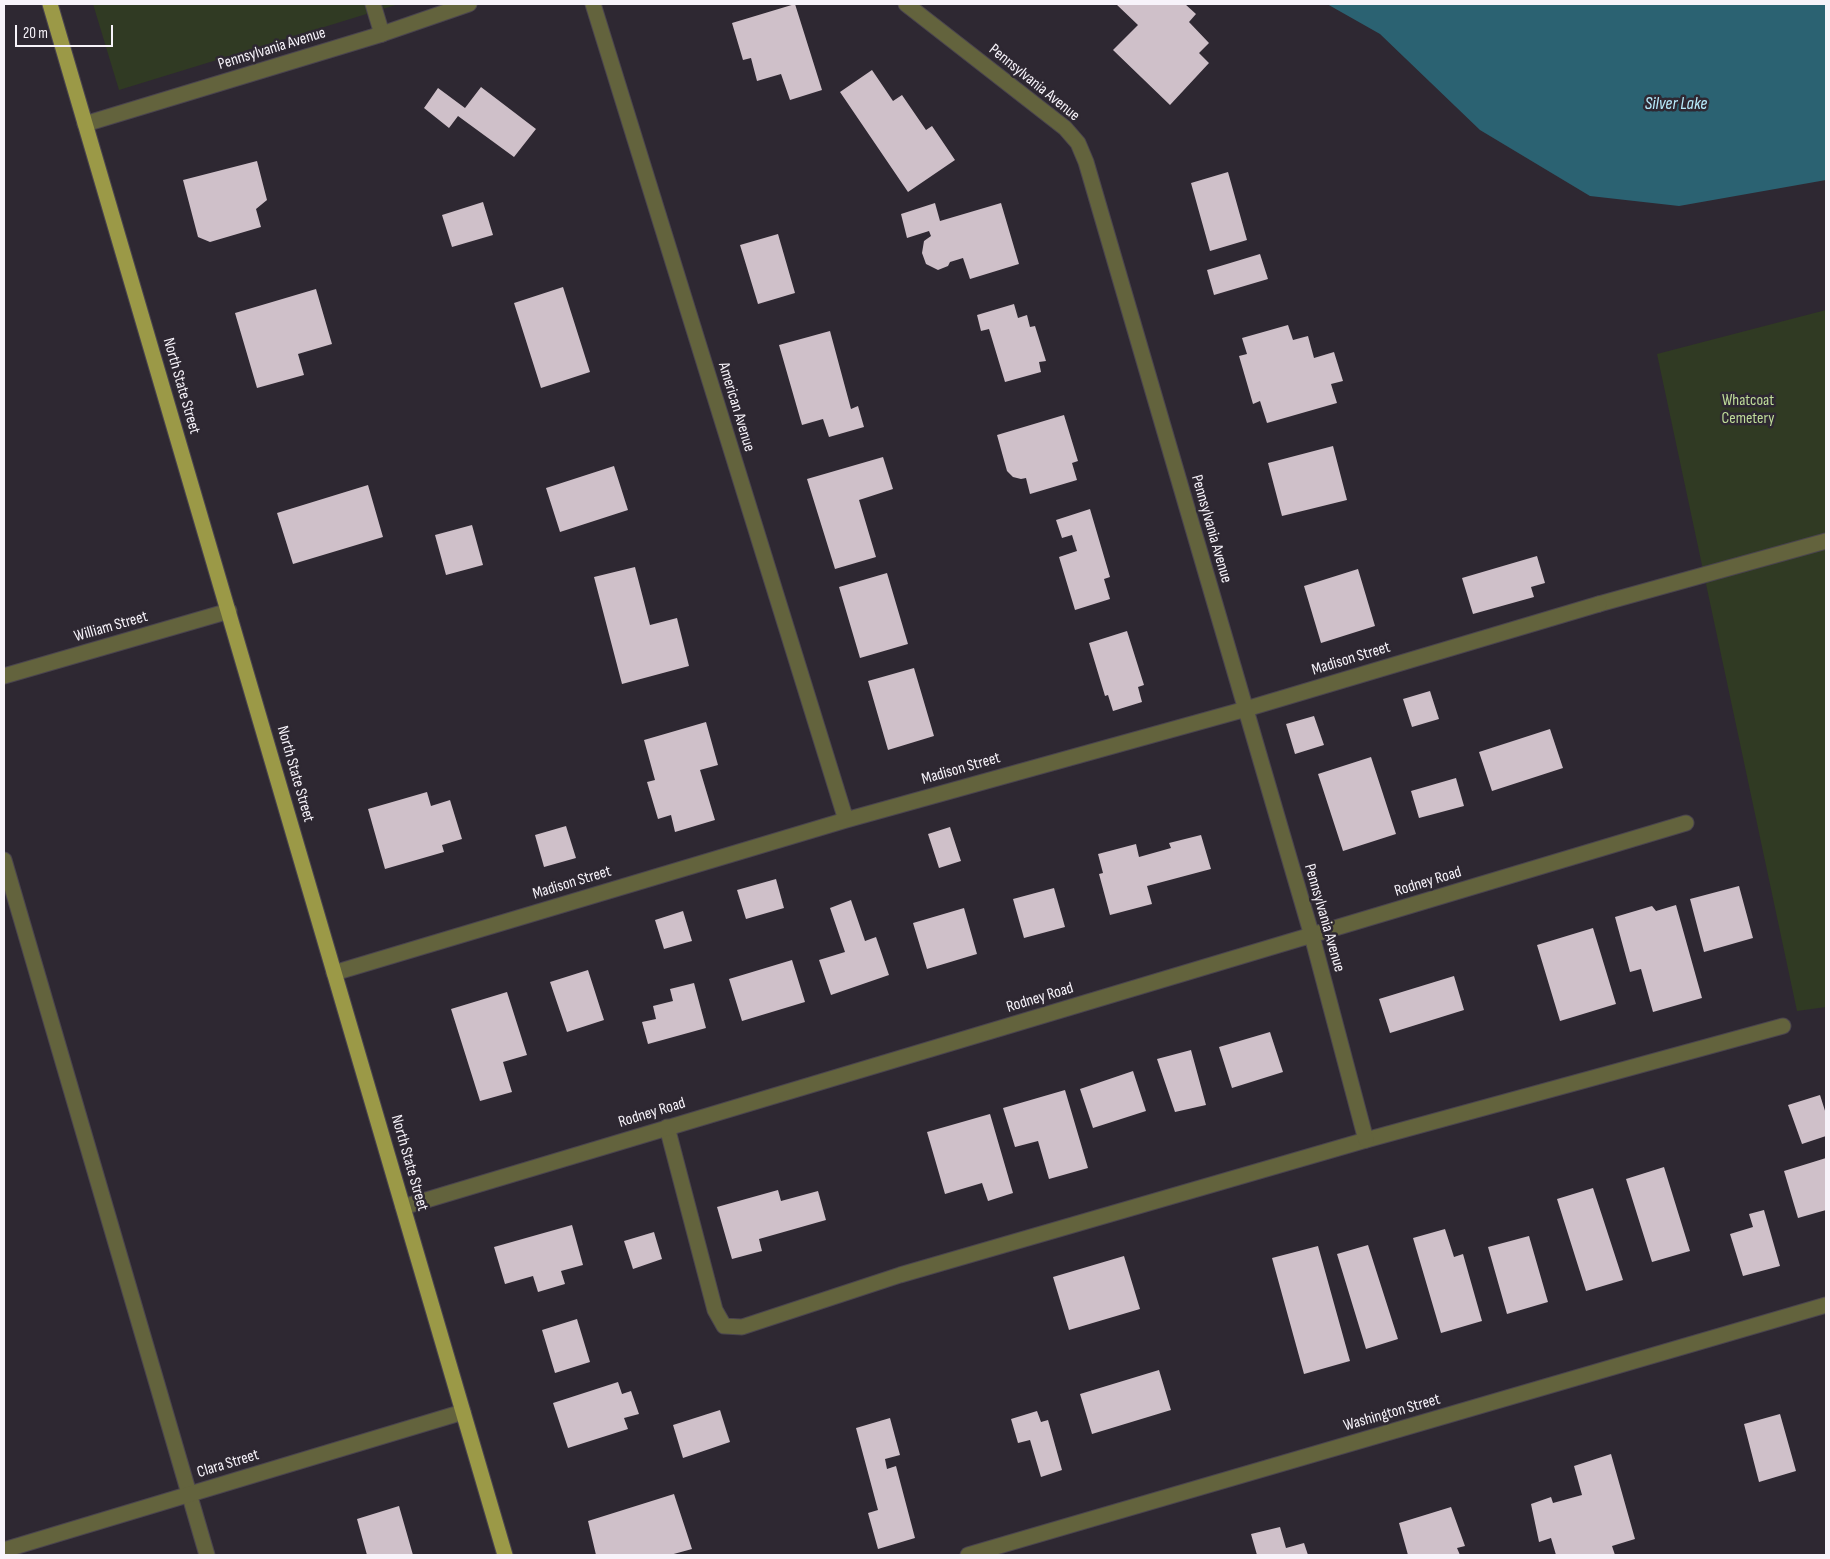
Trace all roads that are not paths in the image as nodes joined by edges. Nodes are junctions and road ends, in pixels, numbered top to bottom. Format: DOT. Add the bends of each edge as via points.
graph roads {
  1 [pos="50,4"];
  2 [pos="373,4"];
  3 [pos="469,4"];
  4 [pos="593,4"];
  5 [pos="906,4"];
  6 [pos="382,34"];
  7 [pos="85,124"];
  8 [pos="1826,541"];
  9 [pos="229,611"];
  10 [pos="4,676"];
  11 [pos="1246,709"];
  12 [pos="846,820"];
  13 [pos="1686,822"];
  14 [pos="4,860"];
  15 [pos="1312,936"];
  16 [pos="334,973"];
  17 [pos="1783,1026"];
  18 [pos="667,1127"];
  19 [pos="1366,1140"];
  20 [pos="403,1206"];
  21 [pos="1826,1305"];
  22 [pos="463,1412"];
  23 [pos="190,1494"];
  24 [pos="4,1550"];
  25 [pos="207,1555"];
  26 [pos="505,1555"];
  27 [pos="968,1555"];
  1 -- 7 [label="main road, North State Street"];
  2 -- 6 [label="street"];
  3 -- 6 [label="street, Pennsylvania Avenue"];
  4 -- 12 [label="street, American Avenue"];
  5 -- 11 [label="street, Pennsylvania Avenue" via="1065,128 1078,143"];
  6 -- 7 [label="street, Pennsylvania Avenue"];
  7 -- 9 [label="main road, North State Street"];
  8 -- 11 [label="street, Madison Street" via="1599,604"];
  9 -- 10 [label="street, William Street"];
  9 -- 16 [label="main road, North State Street"];
  11 -- 12 [label="street, Madison Street"];
  11 -- 15 [label="street, Pennsylvania Avenue"];
  12 -- 16 [label="street, Madison Street"];
  13 -- 15 [label="street, Rodney Road"];
  14 -- 23 [label="street"];
  15 -- 18 [label="street, Rodney Road"];
  15 -- 19 [label="street, Pennsylvania Avenue"];
  16 -- 20 [label="main road, North State Street"];
  17 -- 19 [label="street"];
  18 -- 19 [label="street" via="715,1310 724,1326 742,1327 900,1275"];
  18 -- 20 [label="street, Rodney Road"];
  20 -- 22 [label="main road, North State Street"];
  21 -- 27 [label="street, Washington Street"];
  22 -- 23 [label="street, Clara Street"];
  22 -- 26 [label="main road, North State Street"];
  23 -- 24 [label="street, Clara Street"];
  23 -- 25 [label="street"];
}
